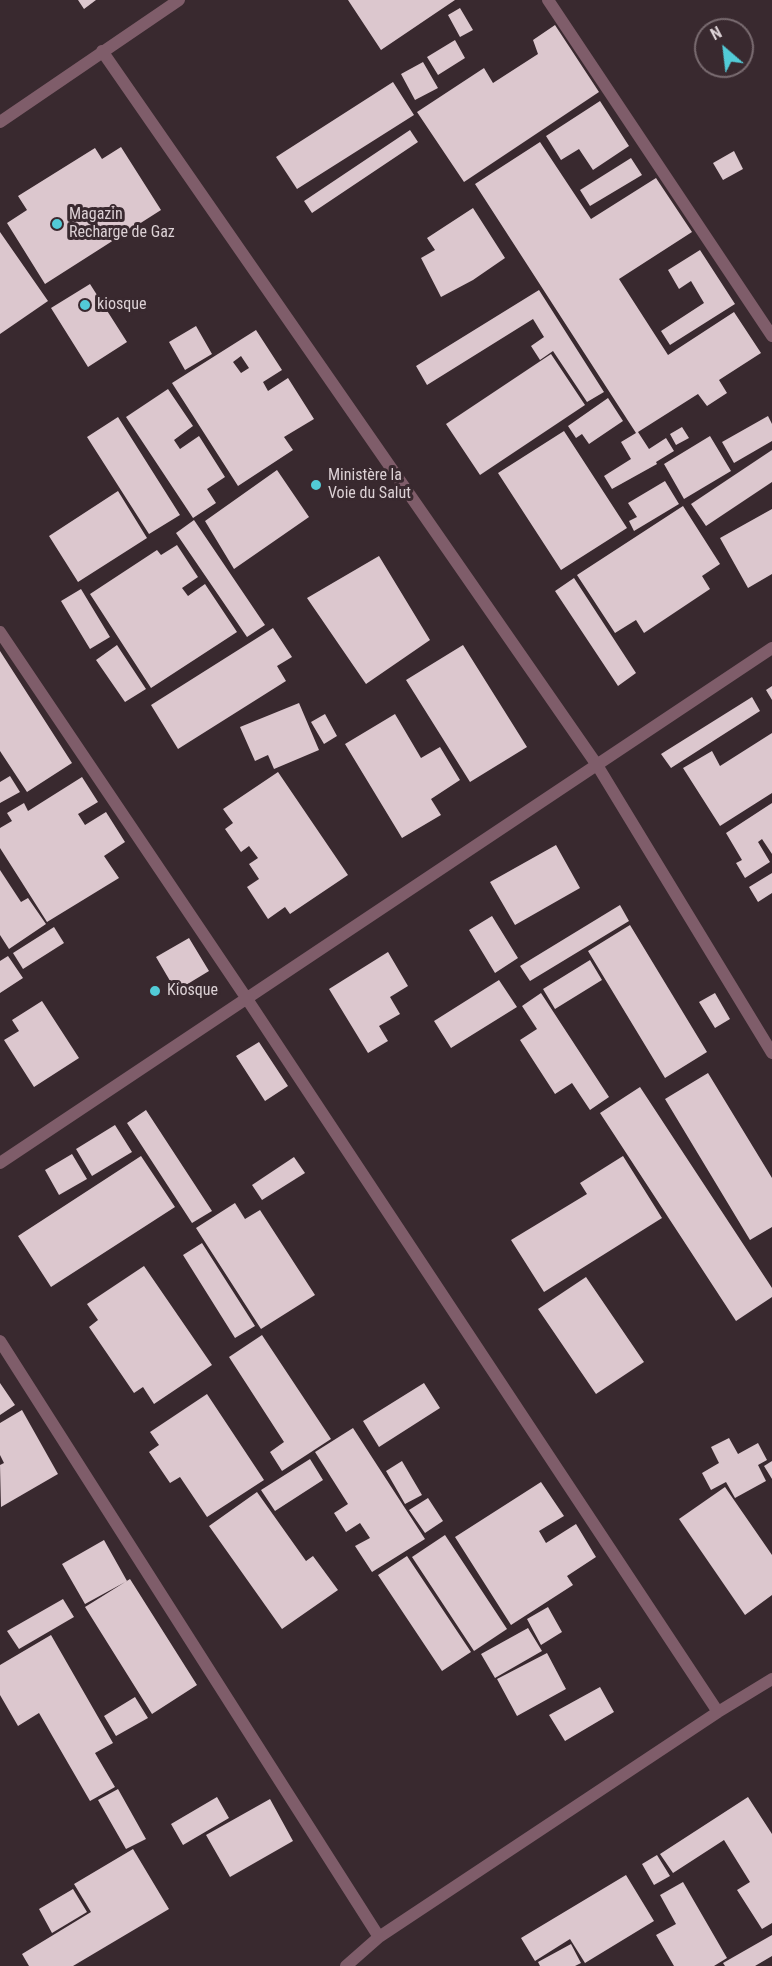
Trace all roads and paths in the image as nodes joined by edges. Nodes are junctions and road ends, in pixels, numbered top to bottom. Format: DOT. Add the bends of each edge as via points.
graph roads {
  1 [pos="179,0"];
  2 [pos="548,0"];
  3 [pos="102,51"];
  4 [pos="0,122"];
  5 [pos="772,336"];
  6 [pos="0,632"];
  7 [pos="772,648"];
  8 [pos="597,765"];
  9 [pos="247,999"];
  10 [pos="772,1053"];
  11 [pos="0,1163"];
  12 [pos="0,1341"];
  13 [pos="772,1679"];
  14 [pos="718,1712"];
  15 [pos="379,1937"];
  16 [pos="346,1966"];
  1 -- 3 [label="street"];
  2 -- 5 [label="street"];
  3 -- 4 [label="street"];
  3 -- 8 [label="street"];
  6 -- 9 [label="street"];
  7 -- 8 [label="street"];
  8 -- 9 [label="street"];
  8 -- 10 [label="street"];
  9 -- 11 [label="street"];
  9 -- 14 [label="street"];
  12 -- 15 [label="street"];
  13 -- 14 [label="street"];
  14 -- 15 [label="street"];
  15 -- 16 [label="street"];
}
